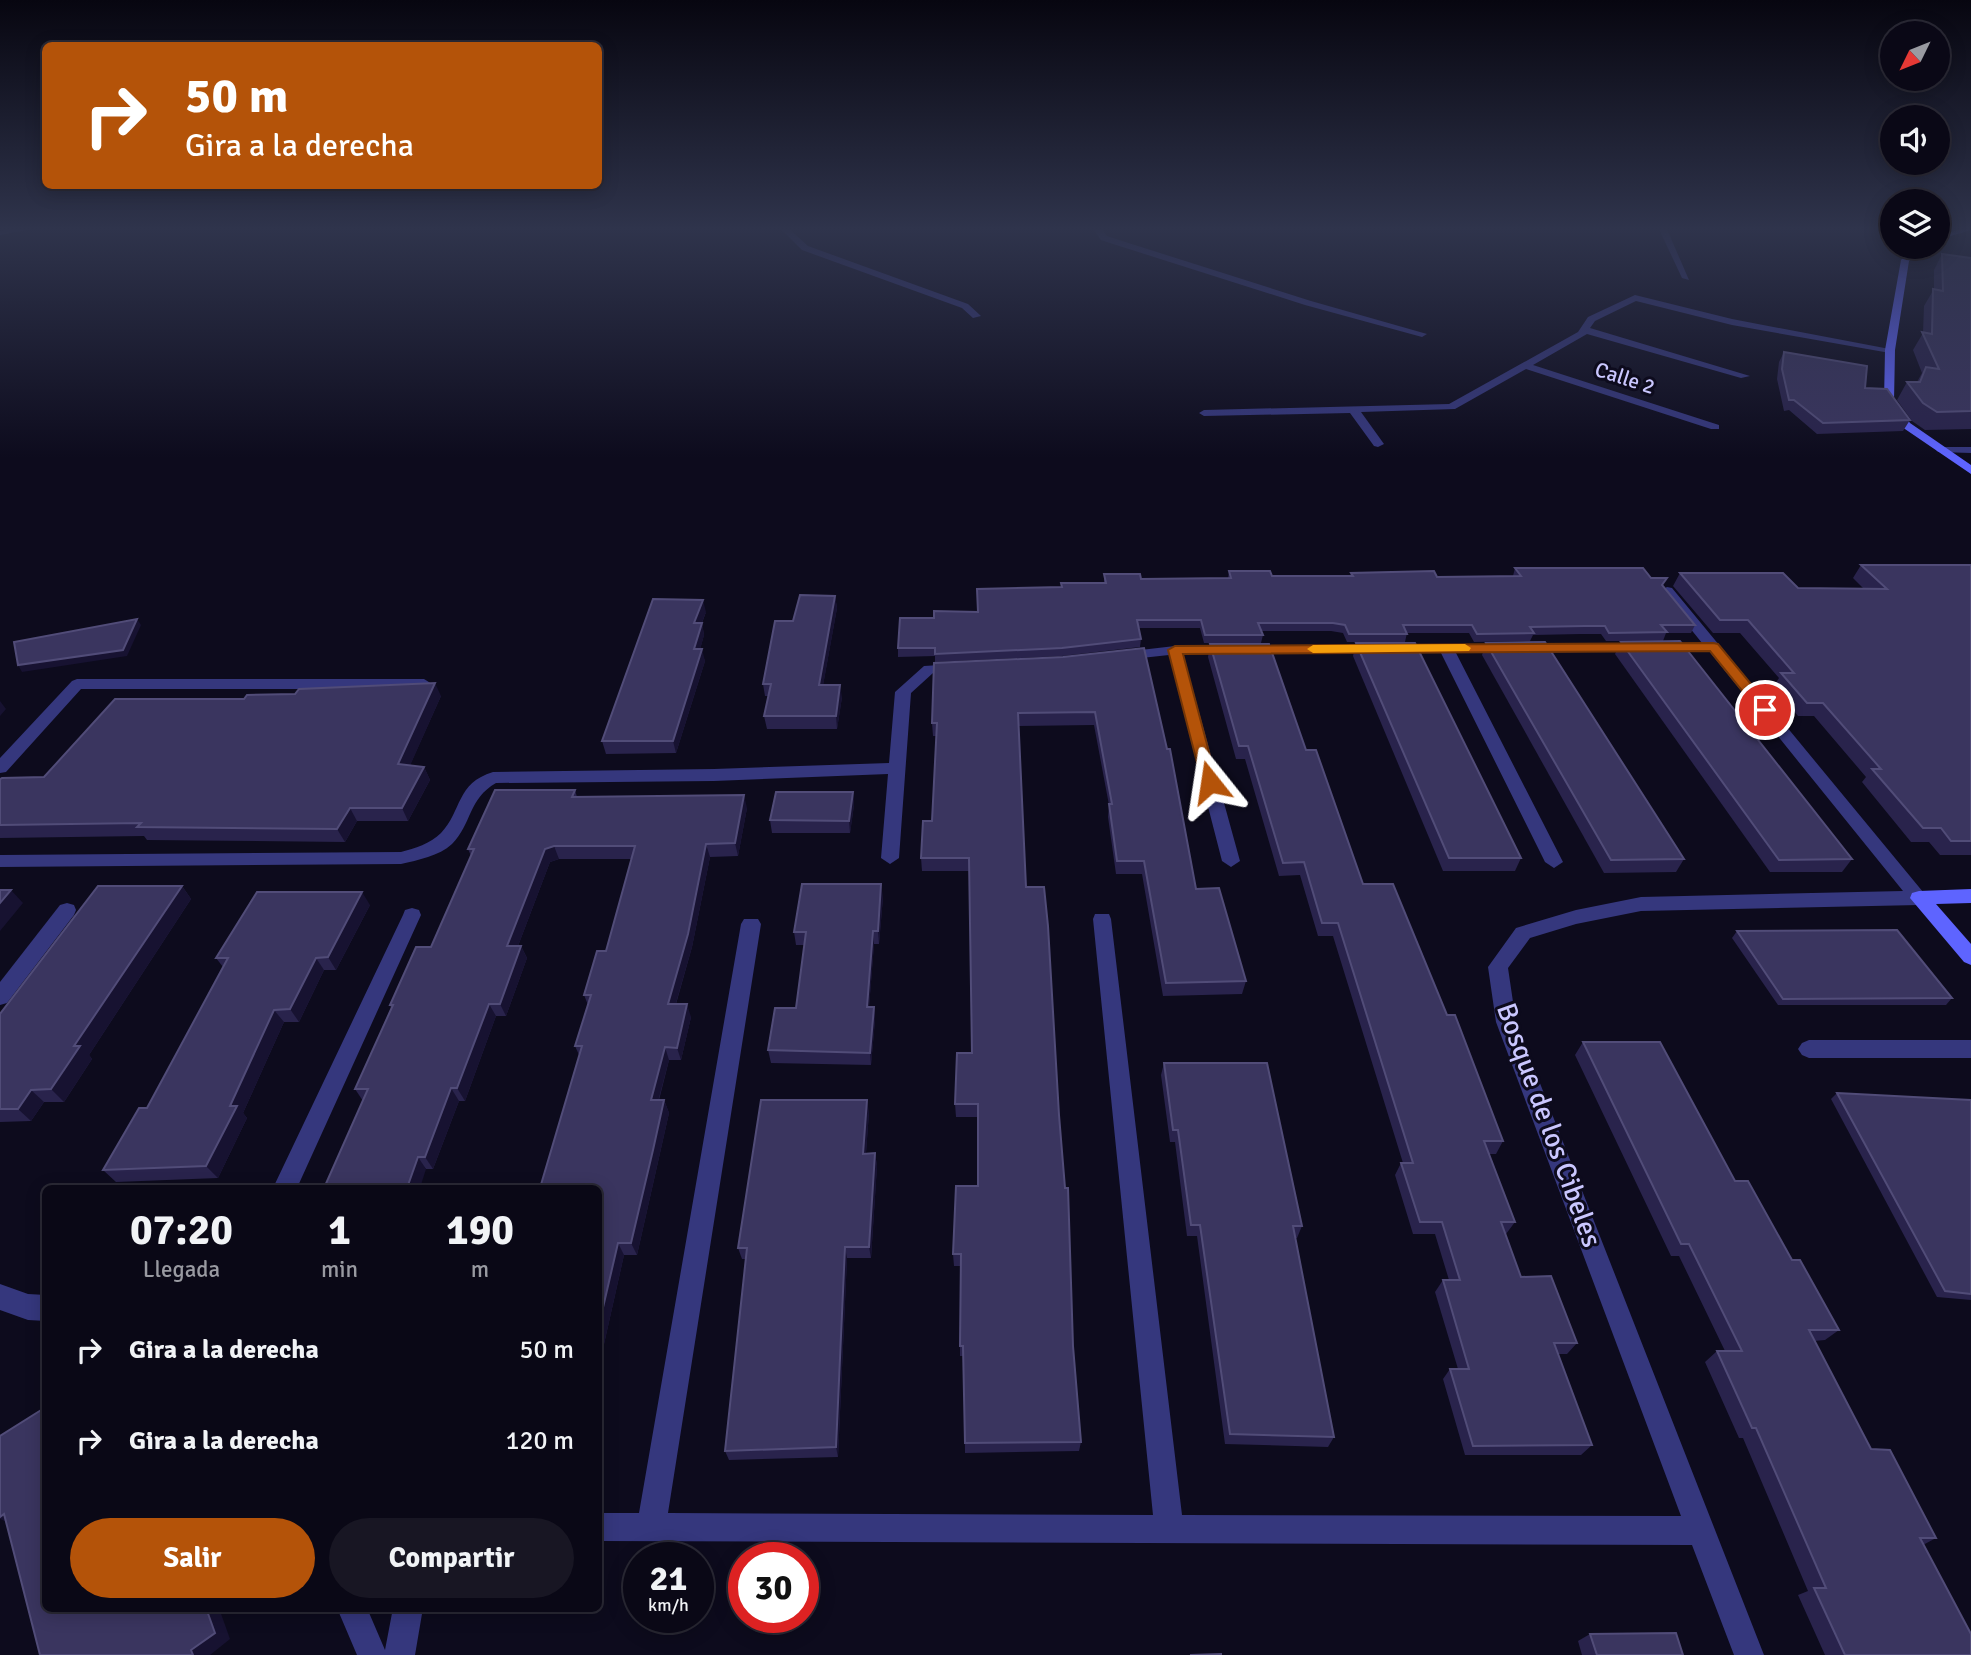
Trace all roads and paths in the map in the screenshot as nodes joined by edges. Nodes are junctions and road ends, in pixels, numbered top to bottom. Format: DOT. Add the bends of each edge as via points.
graph roads {
  1 [pos="960,304"];
  2 [pos="1313,304"];
  3 [pos="1622,304"];
  4 [pos="1660,304"];
  5 [pos="1897,304"];
  6 [pos="976,316"];
  7 [pos="1585,330"];
  8 [pos="1422,334"];
  9 [pos="1889,350"];
  10 [pos="1523,365"];
  11 [pos="1745,376"];
  12 [pos="1354,411"];
  13 [pos="1205,413"];
  14 [pos="1715,427"];
  15 [pos="1378,444"];
  16 [pos="1942,450"];
  17 [pos="1971,450"];
  18 [pos="1971,470"];
  19 [pos="1667,591"];
  20 [pos="1713,647"];
  21 [pos="1446,648"];
  22 [pos="1175,650"];
  23 [pos="1112,657"];
  24 [pos="969,667"];
  25 [pos="424,684"];
  26 [pos="0,768"];
  27 [pos="897,768"];
  28 [pos="890,858"];
  29 [pos="1231,860"];
  30 [pos="0,861"];
  31 [pos="1554,862"];
  32 [pos="1971,896"];
  33 [pos="1919,898"];
  34 [pos="67,910"];
  35 [pos="412,915"];
  36 [pos="1102,919"];
  37 [pos="751,924"];
  38 [pos="1971,957"];
  39 [pos="0,997"];
  40 [pos="1809,1049"];
  41 [pos="1971,1049"];
  42 [pos="286,1185"];
  43 [pos="0,1297"];
  44 [pos="42,1308"];
  45 [pos="602,1527"];
  46 [pos="651,1527"];
  47 [pos="1168,1529"];
  48 [pos="1701,1531"];
  49 [pos="354,1612"];
  50 [pos="407,1612"];
  51 [pos="372,1655"];
  52 [pos="400,1655"];
  53 [pos="1749,1655"];
  1 -- 6 [label="street"];
  2 -- 8 [label="street"];
  3 -- 7 [label="street" via="1591,319"];
  4 -- 9 [label="street"];
  5 -- 9 [label="street"];
  7 -- 10 [label="street"];
  7 -- 11 [label="street"];
  9 -- 16 [label="street" via="1888,401 1906,425"];
  10 -- 12 [label="street" via="1451,407"];
  10 -- 14 [label="street, Calle 2"];
  12 -- 13 [label="street"];
  12 -- 15 [label="street"];
  16 -- 17 [label="street"];
  16 -- 18 [label="street"];
  19 -- 20 [label="street"];
  20 -- 21 [label="street"];
  20 -- 33 [label="street"];
  21 -- 22 [label="street"];
  21 -- 31 [label="street"];
  22 -- 23 [label="street"];
  22 -- 29 [label="street"];
  24 -- 27 [label="street" via="929,669 903,692"];
  25 -- 26 [label="street" via="77,684"];
  27 -- 28 [label="street"];
  27 -- 30 [label="street" via="493,778 475,787 450,835 431,849 401,858"];
  32 -- 33 [label="street"];
  33 -- 38 [label="street"];
  33 -- 48 [label="street, Bosque de los Cibeles" via="1640,904 1523,933 1498,967 1506,1023"];
  34 -- 39 [label="street"];
  35 -- 42 [label="street"];
  36 -- 47 [label="street"];
  37 -- 46 [label="street"];
  40 -- 41 [label="street"];
  43 -- 44 [label="street"];
  45 -- 46 [label="street"];
  46 -- 47 [label="street"];
  47 -- 48 [label="street"];
  48 -- 53 [label="street, Bosque de los Cibeles"];
  49 -- 51 [label="street"];
  50 -- 52 [label="street"];
}
